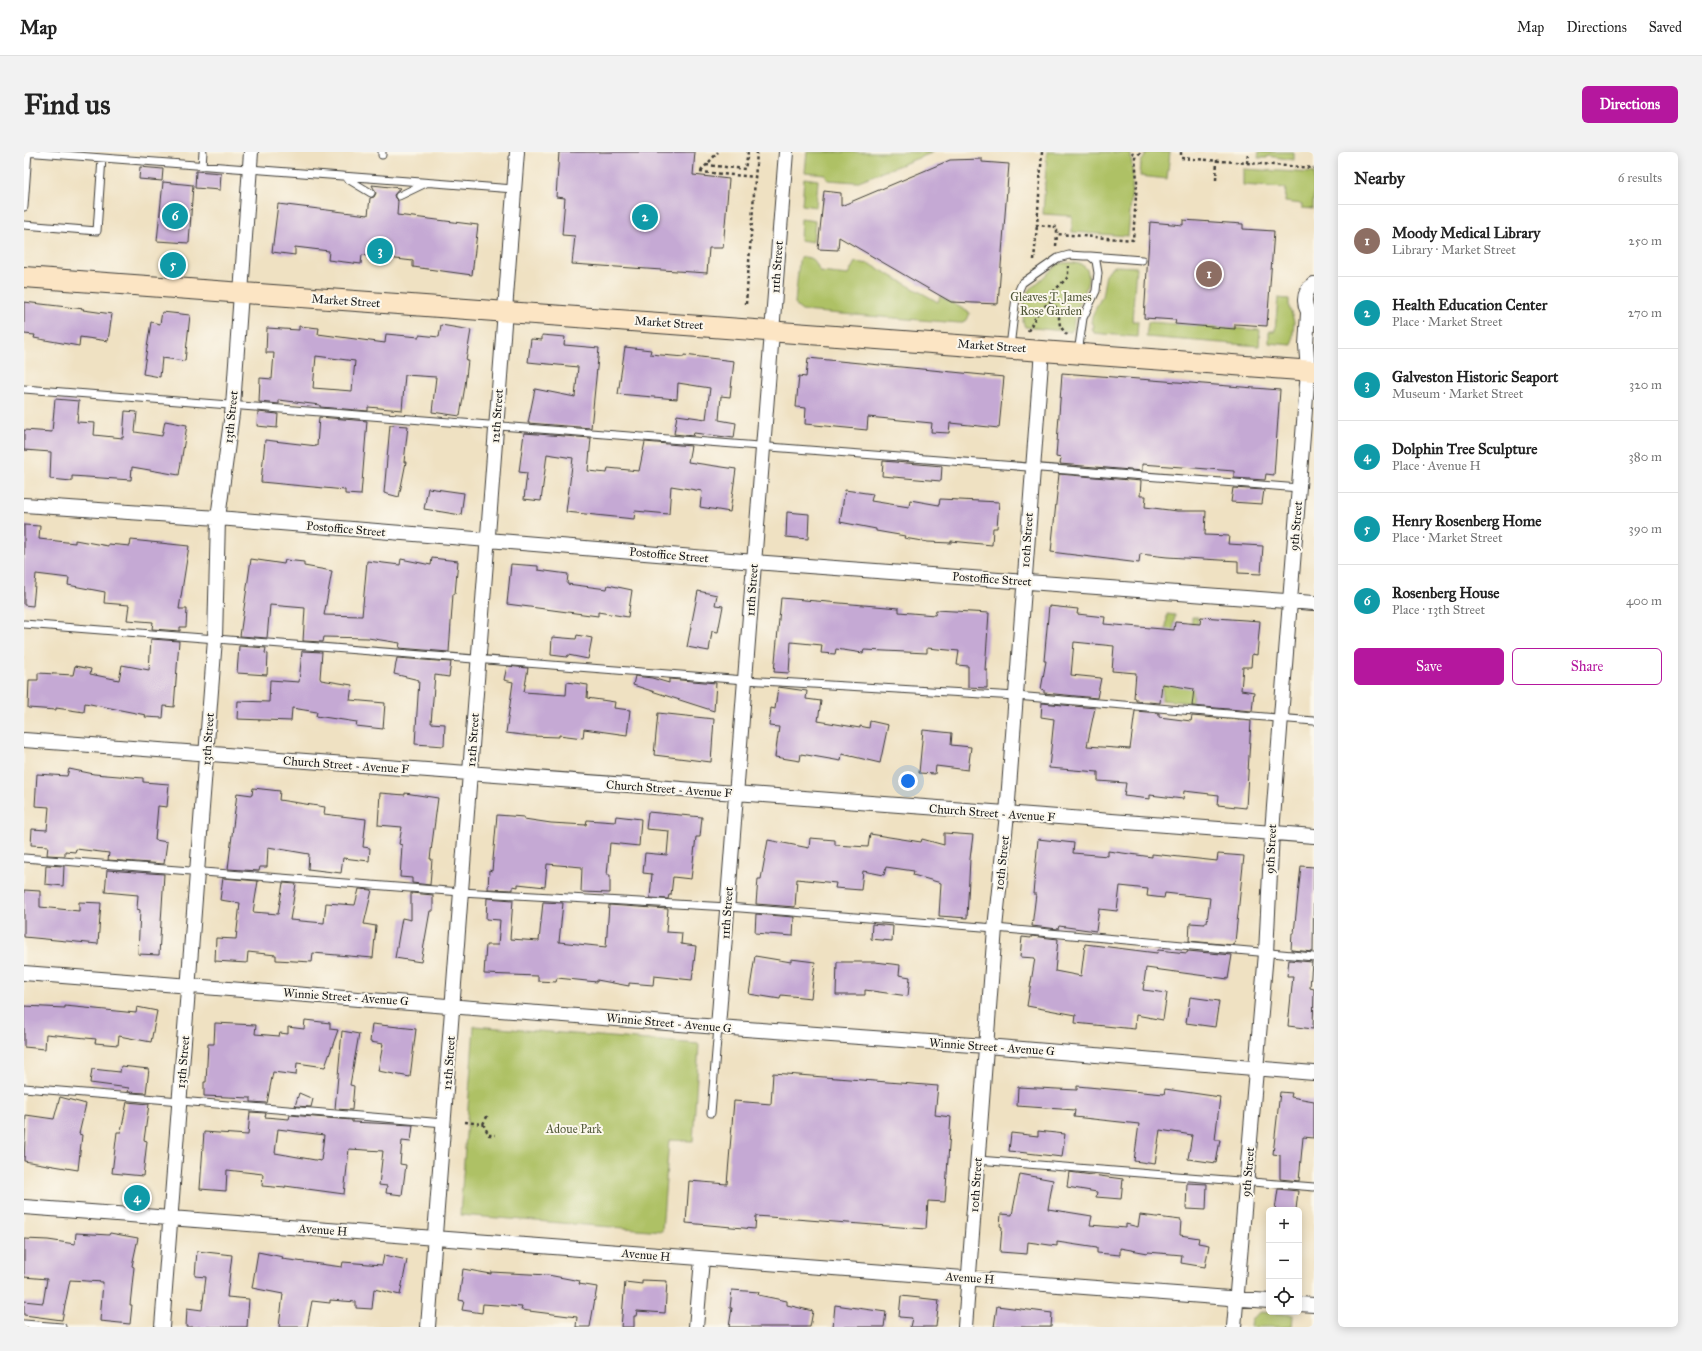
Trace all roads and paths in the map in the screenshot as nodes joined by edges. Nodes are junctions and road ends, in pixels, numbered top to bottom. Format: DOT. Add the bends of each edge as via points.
graph roads {
  1 [pos="27,152"];
  2 [pos="203,152"];
  3 [pos="251,152"];
  4 [pos="517,152"];
  5 [pos="718,152"];
  6 [pos="748,152"];
  7 [pos="756,152"];
  8 [pos="786,152"];
  9 [pos="1042,152"];
  10 [pos="1132,152"];
  11 [pos="1140,152"];
  12 [pos="1181,152"];
  13 [pos="1248,152"];
  14 [pos="1135,157"];
  15 [pos="102,158"];
  16 [pos="1217,160"];
  17 [pos="1247,163"];
  18 [pos="706,165"];
  19 [pos="202,166"];
  20 [pos="1314,168"];
  21 [pos="250,169"];
  22 [pos="344,177"];
  23 [pos="756,177"];
  24 [pos="1216,180"];
  25 [pos="426,183"];
  26 [pos="514,190"];
  27 [pos="371,193"];
  28 [pos="399,196"];
  29 [pos="24,207"];
  30 [pos="24,225"];
  31 [pos="1037,225"];
  32 [pos="1057,234"];
  33 [pos="1056,246"];
  34 [pos="1090,256"];
  35 [pos="1034,260"];
  36 [pos="1142,260"];
  37 [pos="1068,264"];
  38 [pos="24,277"];
  39 [pos="1314,284"];
  40 [pos="241,293"];
  41 [pos="1051,301"];
  42 [pos="746,304"];
  43 [pos="505,312"];
  44 [pos="1311,315"];
  45 [pos="773,330"];
  46 [pos="1028,331"];
  47 [pos="1067,335"];
  48 [pos="1010,347"];
  49 [pos="1042,350"];
  50 [pos="1078,353"];
  51 [pos="1312,367"];
  52 [pos="24,389"];
  53 [pos="233,406"];
  54 [pos="496,426"];
  55 [pos="764,446"];
  56 [pos="1032,467"];
  57 [pos="1299,488"];
  58 [pos="24,505"];
  59 [pos="218,518"];
  60 [pos="488,540"];
  61 [pos="755,562"];
  62 [pos="1024,582"];
  63 [pos="1289,602"];
  64 [pos="1314,604"];
  65 [pos="24,624"];
  66 [pos="215,639"];
  67 [pos="479,660"];
  68 [pos="745,680"];
  69 [pos="1016,696"];
  70 [pos="1280,719"];
  71 [pos="1314,721"];
  72 [pos="24,740"];
  73 [pos="207,754"];
  74 [pos="470,774"];
  75 [pos="736,794"];
  76 [pos="1007,814"];
  77 [pos="1272,832"];
  78 [pos="1314,836"];
  79 [pos="24,858"];
  80 [pos="198,871"];
  81 [pos="462,892"];
  82 [pos="728,907"];
  83 [pos="995,928"];
  84 [pos="1266,953"];
  85 [pos="1314,957"];
  86 [pos="24,973"];
  87 [pos="189,986"];
  88 [pos="453,1005"];
  89 [pos="718,1027"];
  90 [pos="986,1046"];
  91 [pos="1256,1069"];
  92 [pos="1314,1073"];
  93 [pos="24,1088"];
  94 [pos="180,1102"];
  95 [pos="711,1113"];
  96 [pos="488,1115"];
  97 [pos="465,1122"];
  98 [pos="444,1123"];
  99 [pos="484,1124"];
  100 [pos="495,1135"];
  101 [pos="978,1160"];
  102 [pos="1247,1182"];
  103 [pos="1314,1187"];
  104 [pos="24,1207"];
  105 [pos="171,1218"];
  106 [pos="436,1238"];
  107 [pos="702,1260"];
  108 [pos="969,1278"];
  109 [pos="1236,1299"];
  110 [pos="1266,1302"];
  111 [pos="1302,1304"];
  112 [pos="1314,1305"];
  113 [pos="24,1324"];
  114 [pos="62,1327"];
  115 [pos="162,1327"];
  116 [pos="428,1327"];
  117 [pos="696,1327"];
  118 [pos="965,1327"];
  119 [pos="1234,1327"];
  1 -- 15 [label="lane"];
  1 -- 29 [label="lane"];
  2 -- 19 [label="lane"];
  3 -- 21 [label="street, 13th Street"];
  4 -- 26 [label="street, 12th Street"];
  5 -- 18 [label="path"];
  6 -- 18 [label="path" via="745,169"];
  7 -- 23 [label="path"];
  8 -- 45 [label="street, 11th Street"];
  9 -- 31 [label="path"];
  10 -- 14 [label="path"];
  11 -- 14 [label="path"];
  12 -- 16 [label="path" via="1181,158"];
  13 -- 17 [label="path"];
  14 -- 32 [label="path" via="1137,181 1134,240"];
  15 -- 19 [label="lane"];
  15 -- 30 [label="lane" via="97,231"];
  16 -- 17 [label="path"];
  16 -- 24 [label="path"];
  17 -- 20 [label="path"];
  18 -- 23 [label="path" via="700,172"];
  19 -- 21 [label="lane"];
  21 -- 22 [label="lane"];
  21 -- 40 [label="street, 13th Street"];
  22 -- 25 [label="lane"];
  22 -- 27 [label="lane"];
  23 -- 42 [label="path"];
  25 -- 26 [label="lane"];
  25 -- 28 [label="lane"];
  26 -- 43 [label="street, 12th Street"];
  31 -- 32 [label="path" via="1057,227"];
  31 -- 35 [label="path"];
  32 -- 33 [label="path"];
  34 -- 36 [label="lane"];
  34 -- 48 [label="lane" via="1069,255 1058,258 1022,283 1016,297"];
  34 -- 50 [label="lane" via="1098,265 1096,291 1083,318"];
  37 -- 41 [label="path" via="1068,277 1054,291"];
  38 -- 40 [label="main road, Market Street"];
  39 -- 44 [label="street, 9th Street" via="1305,299"];
  40 -- 43 [label="main road, Market Street"];
  40 -- 53 [label="street, 13th Street"];
  41 -- 46 [label="path" via="1040,310"];
  41 -- 47 [label="path" via="1056,305 1060,326"];
  43 -- 45 [label="main road, Market Street"];
  43 -- 54 [label="street, 12th Street"];
  44 -- 51 [label="street, 9th Street" via="1306,345"];
  45 -- 48 [label="main road, Market Street"];
  45 -- 55 [label="street, 11th Street"];
  48 -- 49 [label="main road, Market Street"];
  49 -- 50 [label="main road, Market Street"];
  49 -- 56 [label="street, 10th Street"];
  50 -- 51 [label="main road, Market Street"];
  51 -- 57 [label="street, 9th Street"];
  52 -- 53 [label="lane"];
  53 -- 54 [label="lane"];
  53 -- 59 [label="street, 13th Street"];
  54 -- 55 [label="lane"];
  54 -- 60 [label="street, 12th Street"];
  55 -- 56 [label="lane"];
  55 -- 61 [label="street, 11th Street"];
  56 -- 57 [label="lane"];
  56 -- 62 [label="street, 10th Street"];
  57 -- 63 [label="street, 9th Street"];
  58 -- 59 [label="street, Postoffice Street"];
  59 -- 60 [label="street, Postoffice Street"];
  59 -- 66 [label="street, 13th Street"];
  60 -- 61 [label="street, Postoffice Street"];
  60 -- 67 [label="street, 12th Street"];
  61 -- 62 [label="street, Postoffice Street"];
  61 -- 68 [label="street, 11th Street"];
  62 -- 63 [label="street, Postoffice Street"];
  62 -- 69 [label="street, 10th Street"];
  63 -- 64 [label="street, Postoffice Street"];
  63 -- 70 [label="street, 9th Street"];
  65 -- 66 [label="lane"];
  66 -- 67 [label="lane"];
  66 -- 73 [label="street, 13th Street"];
  67 -- 68 [label="lane"];
  67 -- 74 [label="street, 12th Street"];
  68 -- 69 [label="lane"];
  68 -- 75 [label="street, 11th Street"];
  69 -- 70 [label="lane"];
  69 -- 76 [label="street, 10th Street"];
  70 -- 71 [label="lane"];
  70 -- 77 [label="street, 9th Street"];
  72 -- 73 [label="street, Church Street - Avenue F"];
  73 -- 74 [label="street, Church Street - Avenue F"];
  73 -- 80 [label="street, 13th Street"];
  74 -- 75 [label="street, Church Street - Avenue F"];
  74 -- 81 [label="street, 12th Street"];
  75 -- 76 [label="street, Church Street - Avenue F"];
  75 -- 82 [label="street, 11th Street"];
  76 -- 77 [label="street, Church Street - Avenue F"];
  76 -- 83 [label="street, 10th Street"];
  77 -- 78 [label="street, Church Street - Avenue F"];
  77 -- 84 [label="street, 9th Street"];
  79 -- 80 [label="lane"];
  80 -- 81 [label="lane"];
  80 -- 87 [label="street, 13th Street"];
  81 -- 82 [label="lane"];
  81 -- 88 [label="street, 12th Street"];
  82 -- 83 [label="lane"];
  82 -- 89 [label="street, 11th Street"];
  83 -- 84 [label="lane"];
  83 -- 90 [label="street, 10th Street"];
  84 -- 85 [label="lane"];
  84 -- 91 [label="street, 9th Street"];
  86 -- 87 [label="street, Winnie Street - Avenue G"];
  87 -- 88 [label="street, Winnie Street - Avenue G"];
  87 -- 94 [label="street, 13th Street"];
  88 -- 89 [label="street, Winnie Street - Avenue G"];
  88 -- 98 [label="street, 12th Street"];
  89 -- 90 [label="street, Winnie Street - Avenue G"];
  89 -- 95 [label="lane"];
  90 -- 91 [label="street, Winnie Street - Avenue G"];
  90 -- 101 [label="street, 10th Street"];
  91 -- 92 [label="street, Winnie Street - Avenue G"];
  91 -- 102 [label="street, 9th Street"];
  93 -- 94 [label="lane"];
  94 -- 98 [label="lane"];
  94 -- 105 [label="street, 13th Street"];
  96 -- 99 [label="path"];
  97 -- 99 [label="path"];
  98 -- 106 [label="street, 12th Street"];
  99 -- 100 [label="path" via="489,1135"];
  101 -- 102 [label="lane"];
  101 -- 108 [label="street, 10th Street"];
  102 -- 103 [label="lane"];
  102 -- 109 [label="street, 9th Street"];
  104 -- 105 [label="street, Avenue H"];
  105 -- 106 [label="street, Avenue H"];
  105 -- 115 [label="street, 13th Street"];
  106 -- 107 [label="street, Avenue H"];
  106 -- 116 [label="street, 12th Street"];
  107 -- 108 [label="street, Avenue H"];
  107 -- 117 [label="street"];
  108 -- 109 [label="street, Avenue H"];
  108 -- 118 [label="street, 10th Street"];
  109 -- 110 [label="street, Avenue H"];
  109 -- 119 [label="street, 9th Street"];
  111 -- 112 [label="street"];
  113 -- 114 [label="lane"];
}
